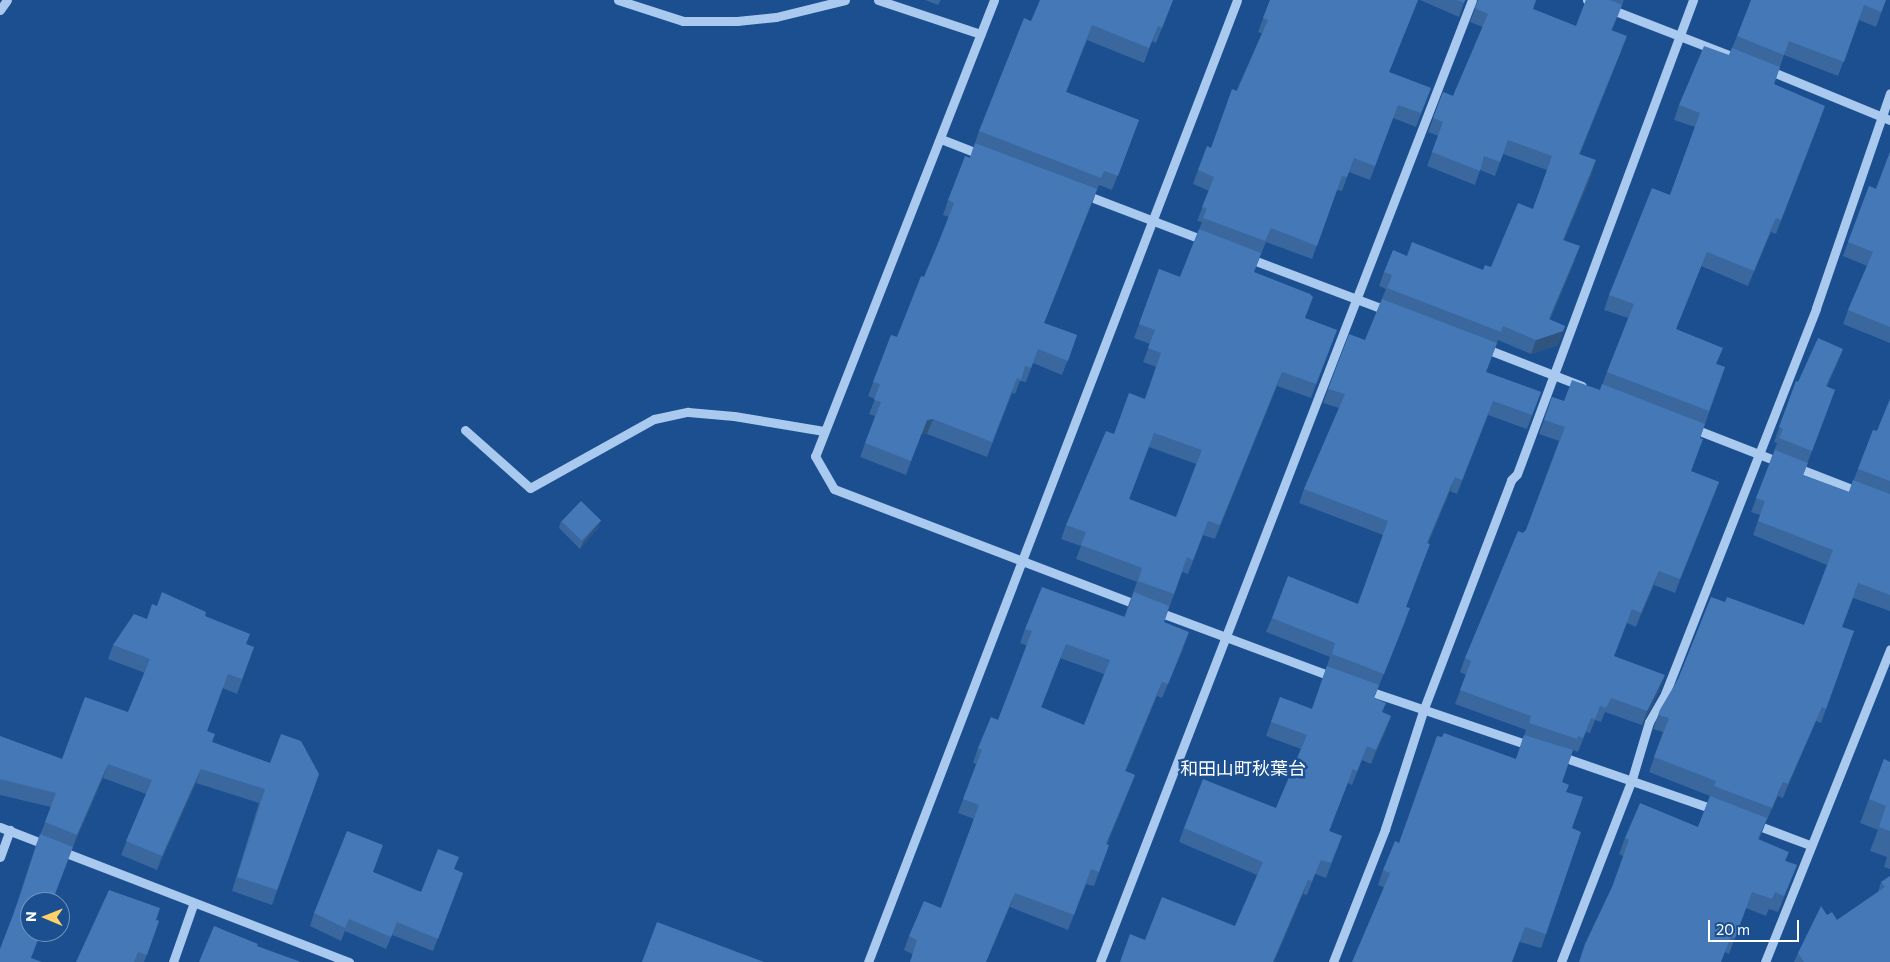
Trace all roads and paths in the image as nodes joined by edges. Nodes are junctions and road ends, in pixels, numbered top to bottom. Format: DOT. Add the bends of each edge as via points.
graph roads {
  1 [pos="7,0"];
  2 [pos="618,0"];
  3 [pos="845,0"];
  4 [pos="878,0"];
  5 [pos="994,0"];
  6 [pos="1237,0"];
  7 [pos="1472,0"];
  8 [pos="1587,0"];
  9 [pos="1693,0"];
  10 [pos="0,10"];
  11 [pos="980,34"];
  12 [pos="1679,34"];
  13 [pos="1752,64"];
  14 [pos="1761,68"];
  15 [pos="1890,93"];
  16 [pos="1880,117"];
  17 [pos="1890,120"];
  18 [pos="941,139"];
  19 [pos="996,160"];
  20 [pos="1069,189"];
  21 [pos="1152,220"];
  22 [pos="1216,245"];
  23 [pos="1235,252"];
  24 [pos="1355,299"];
  25 [pos="1400,316"];
  26 [pos="1472,344"];
  27 [pos="1554,375"];
  28 [pos="1591,389"];
  29 [pos="1684,425"];
  30 [pos="465,430"];
  31 [pos="824,431"];
  32 [pos="1758,453"];
  33 [pos="1872,497"];
  34 [pos="1020,561"];
  35 [pos="1224,636"];
  36 [pos="1890,649"];
  37 [pos="1342,680"];
  38 [pos="1360,687"];
  39 [pos="1423,711"];
  40 [pos="1537,748"];
  41 [pos="1546,751"];
  42 [pos="1632,779"];
  43 [pos="1725,814"];
  44 [pos="1744,821"];
  45 [pos="0,827"];
  46 [pos="10,830"];
  47 [pos="1810,845"];
  48 [pos="0,856"];
  49 [pos="193,905"];
  50 [pos="173,962"];
  51 [pos="349,962"];
  52 [pos="868,962"];
  53 [pos="1100,962"];
  54 [pos="1333,962"];
  55 [pos="1561,962"];
  56 [pos="1765,962"];
  1 -- 10 [label="street"];
  2 -- 3 [label="street" via="682,20 737,21 776,17"];
  4 -- 11 [label="street"];
  5 -- 11 [label="street"];
  6 -- 21 [label="street"];
  7 -- 24 [label="street"];
  8 -- 12 [label="street"];
  9 -- 12 [label="street"];
  11 -- 18 [label="street"];
  12 -- 13 [label="street"];
  12 -- 27 [label="street"];
  14 -- 16 [label="street"];
  15 -- 16 [label="street"];
  16 -- 17 [label="street"];
  16 -- 32 [label="street" via="1816,308"];
  18 -- 19 [label="street"];
  18 -- 31 [label="street"];
  20 -- 21 [label="street"];
  21 -- 22 [label="street"];
  21 -- 34 [label="street"];
  23 -- 24 [label="street"];
  24 -- 25 [label="street"];
  24 -- 35 [label="street"];
  26 -- 27 [label="street"];
  27 -- 28 [label="street"];
  27 -- 39 [label="street"];
  29 -- 32 [label="street"];
  30 -- 31 [label="street" via="530,488 654,420 688,412"];
  31 -- 34 [label="street" via="815,456 834,489"];
  32 -- 33 [label="street"];
  32 -- 42 [label="street" via="1665,694 1649,722"];
  34 -- 35 [label="street"];
  34 -- 52 [label="street"];
  35 -- 37 [label="street"];
  35 -- 53 [label="street"];
  36 -- 47 [label="street"];
  38 -- 39 [label="street"];
  39 -- 40 [label="street"];
  39 -- 54 [label="street" via="1385,829"];
  41 -- 42 [label="street"];
  42 -- 43 [label="street"];
  42 -- 55 [label="street"];
  44 -- 47 [label="street"];
  45 -- 46 [label="street"];
  46 -- 48 [label="street"];
  46 -- 49 [label="street"];
  47 -- 56 [label="street"];
  49 -- 50 [label="street"];
  49 -- 51 [label="street"];
}
